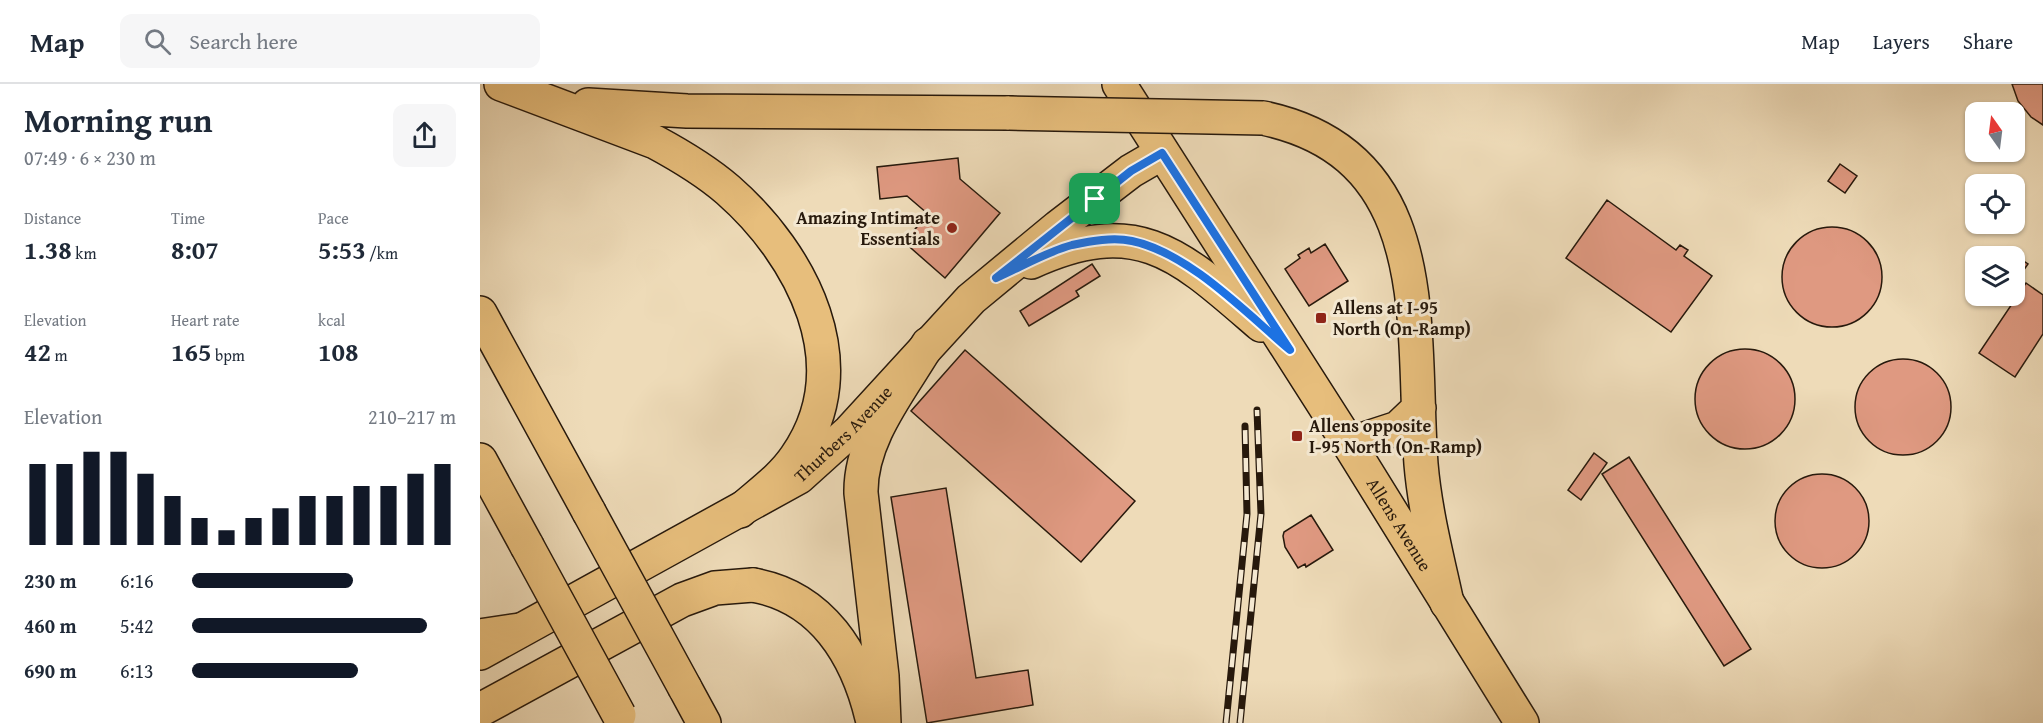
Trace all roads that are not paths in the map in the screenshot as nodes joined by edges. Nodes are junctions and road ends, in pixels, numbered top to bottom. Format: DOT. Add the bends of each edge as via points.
graph roads {
  1 [pos="1119,84"];
  2 [pos="505,86"];
  3 [pos="1162,153"];
  4 [pos="996,278"];
  5 [pos="480,313"];
  6 [pos="928,344"];
  7 [pos="1290,350"];
  8 [pos="1419,408"];
  9 [pos="1349,444"];
  10 [pos="480,460"];
  11 [pos="740,511"];
  12 [pos="1447,603"];
  13 [pos="520,630"];
  14 [pos="480,636"];
  15 [pos="480,653"];
  16 [pos="480,710"];
  17 [pos="621,719"];
  18 [pos="704,723"];
  19 [pos="873,723"];
  20 [pos="884,723"];
  21 [pos="1522,723"];
  1 -- 3 [label="main road, Allens Avenue"];
  2 -- 8 [label="main road, bridge" via="559,100 637,109 1263,118 1296,126 1340,149 1366,173 1388,206 1413,289"];
  2 -- 11 [label="main road" via="655,142 704,171 748,209 792,266 819,326 824,361 820,402 797,456"];
  3 -- 4 [label="main road, Thurbers Avenue" via="1131,171"];
  3 -- 7 [label="main road, Allens Avenue"];
  4 -- 6 [label="main road, Thurbers Avenue"];
  4 -- 7 [label="main road" via="1072,246 1102,240 1132,241 1188,267"];
  5 -- 18 [label="main road, bridge"];
  6 -- 11 [label="main road, Thurbers Avenue" via="816,463"];
  6 -- 20 [label="main road" via="872,439 861,476"];
  7 -- 9 [label="main road, Allens Avenue"];
  8 -- 9 [label="main road" via="1398,428"];
  8 -- 12 [label="main road" via="1423,484"];
  9 -- 12 [label="main road, Allens Avenue"];
  10 -- 17 [label="main road, bridge"];
  11 -- 13 [label="main road, Thurbers Avenue"];
  12 -- 21 [label="main road, Allens Avenue"];
  13 -- 14 [label="main road"];
  13 -- 15 [label="main road, Thurbers Avenue"];
  16 -- 19 [label="main road" via="682,600 715,588 753,585 789,595 821,617 852,662"];
}
